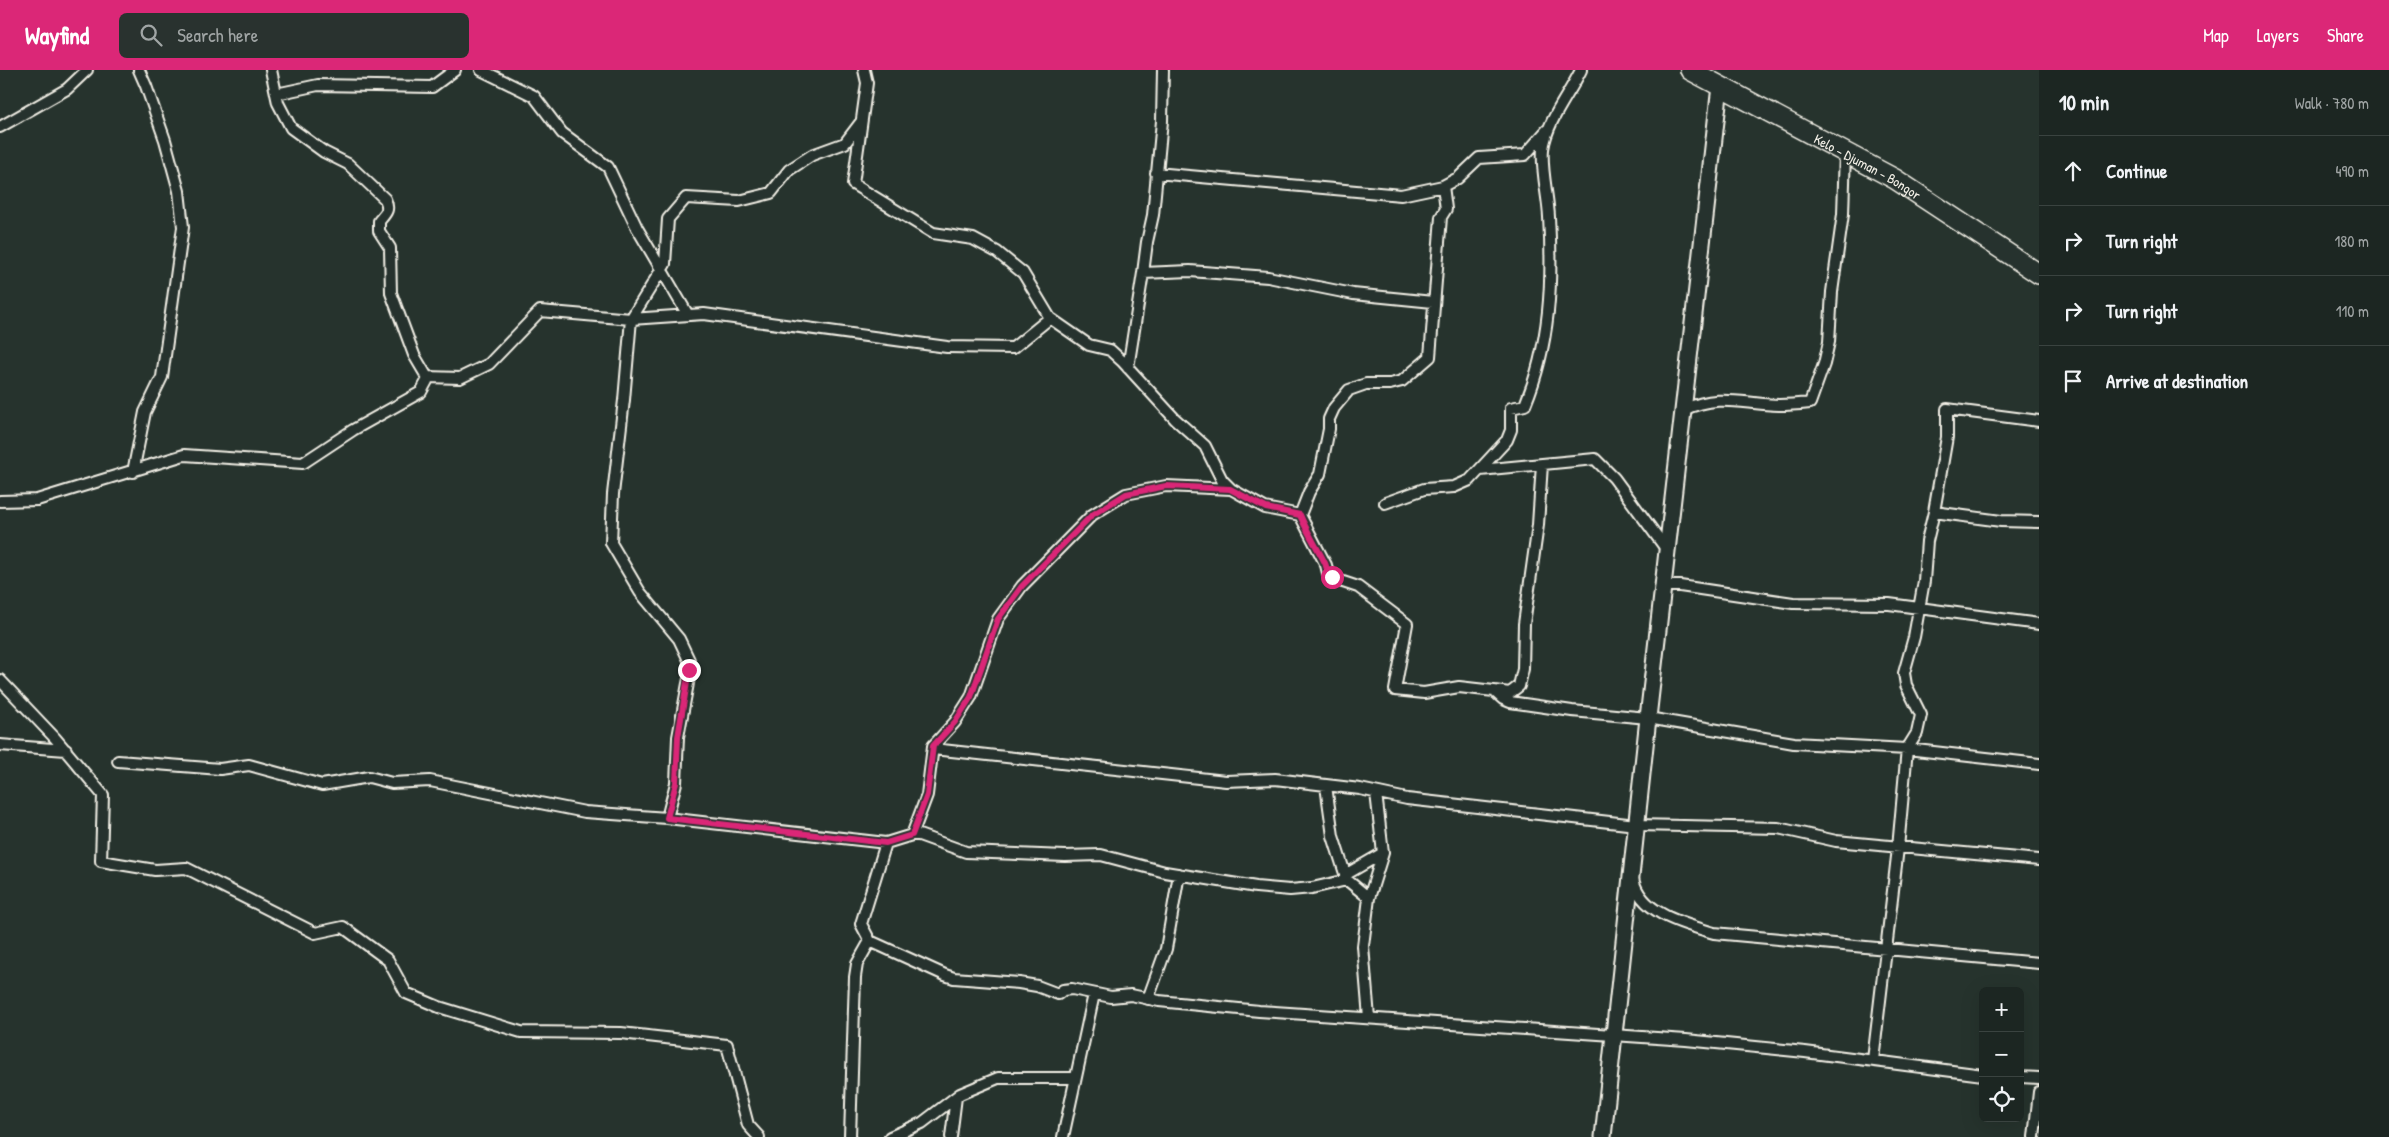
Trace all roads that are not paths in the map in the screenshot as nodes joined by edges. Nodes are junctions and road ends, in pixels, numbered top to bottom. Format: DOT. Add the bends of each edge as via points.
graph roads {
  1 [pos="87,70"];
  2 [pos="138,70"];
  3 [pos="271,70"];
  4 [pos="456,70"];
  5 [pos="481,70"];
  6 [pos="864,70"];
  7 [pos="1163,70"];
  8 [pos="1581,70"];
  9 [pos="1690,70"];
  10 [pos="1720,86"];
  11 [pos="276,94"];
  12 [pos="861,121"];
  13 [pos="1551,126"];
  14 [pos="0,127"];
  15 [pos="1845,152"];
  16 [pos="1156,173"];
  17 [pos="1443,186"];
  18 [pos="661,270"];
  19 [pos="1143,273"];
  20 [pos="2039,274"];
  21 [pos="1433,302"];
  22 [pos="688,315"];
  23 [pos="1050,318"];
  24 [pos="631,319"];
  25 [pos="1128,368"];
  26 [pos="427,380"];
  27 [pos="1683,410"];
  28 [pos="2039,421"];
  29 [pos="1542,464"];
  30 [pos="1480,470"];
  31 [pos="132,472"];
  32 [pos="1230,489"];
  33 [pos="0,501"];
  34 [pos="1385,503"];
  35 [pos="1934,512"];
  36 [pos="1300,515"];
  37 [pos="2039,522"];
  38 [pos="1667,550"];
  39 [pos="1663,586"];
  40 [pos="1919,608"];
  41 [pos="2039,624"];
  42 [pos="0,680"];
  43 [pos="1494,691"];
  44 [pos="1648,718"];
  45 [pos="0,745"];
  46 [pos="933,749"];
  47 [pos="1907,749"];
  48 [pos="66,750"];
  49 [pos="118,761"];
  50 [pos="2039,764"];
  51 [pos="1326,786"];
  52 [pos="1376,793"];
  53 [pos="667,818"];
  54 [pos="1636,825"];
  55 [pos="912,835"];
  56 [pos="886,843"];
  57 [pos="1898,848"];
  58 [pos="1383,853"];
  59 [pos="2039,860"];
  60 [pos="1179,874"];
  61 [pos="1631,874"];
  62 [pos="1346,877"];
  63 [pos="1369,898"];
  64 [pos="870,941"];
  65 [pos="1885,947"];
  66 [pos="2039,963"];
  67 [pos="1094,994"];
  68 [pos="1148,998"];
  69 [pos="1369,1018"];
  70 [pos="1614,1034"];
  71 [pos="1873,1060"];
  72 [pos="1979,1074"];
  73 [pos="2024,1077"];
  74 [pos="1075,1078"];
  75 [pos="2039,1078"];
  76 [pos="2039,1092"];
  77 [pos="956,1097"];
  78 [pos="759,1137"];
  79 [pos="850,1137"];
  80 [pos="890,1137"];
  81 [pos="950,1137"];
  82 [pos="1062,1137"];
  83 [pos="1603,1137"];
  84 [pos="2034,1137"];
  1 -- 14 [label="street" via="66,90"];
  2 -- 31 [label="street" via="167,148 179,191 183,228 162,377 145,412"];
  3 -- 11 [label="street"];
  4 -- 11 [label="street" via="432,87 318,85"];
  5 -- 18 [label="street" via="534,96 562,134 608,167"];
  6 -- 12 [label="street" via="866,83"];
  7 -- 16 [label="street"];
  8 -- 13 [label="street"];
  9 -- 10 [label="highway, Kelo - Djuman - Bongor"];
  10 -- 15 [label="highway, Kelo - Djuman - Bongor"];
  10 -- 27 [label="street"];
  11 -- 24 [label="street" via="291,128 324,152 348,164 385,199 387,213 378,221 379,231 390,248 391,293 414,355 427,376 460,378 489,364 540,311"];
  12 -- 18 [label="street" via="845,143 812,155 789,170 771,193 739,201 686,198 668,219 665,264"];
  12 -- 23 [label="street" via="853,184 933,233 973,239 997,252 1023,273"];
  13 -- 17 [label="street" via="1525,155 1479,158 1458,178"];
  13 -- 30 [label="street" via="1543,158 1549,206 1551,276 1546,329 1525,405 1511,408 1506,440"];
  15 -- 20 [label="highway, Kelo - Djuman - Bongor" via="1895,179"];
  15 -- 27 [label="street" via="1843,214 1829,342 1810,403 1778,405 1728,400"];
  16 -- 17 [label="street" via="1402,195"];
  16 -- 19 [label="street"];
  17 -- 21 [label="street" via="1446,208 1441,217"];
  18 -- 22 [label="street"];
  18 -- 24 [label="street"];
  19 -- 21 [label="street" via="1190,271 1268,277 1353,294"];
  19 -- 25 [label="street"];
  21 -- 36 [label="street" via="1432,346 1426,362 1402,381 1353,387 1334,408 1329,419 1320,474"];
  22 -- 23 [label="street" via="704,314 946,347 1013,348"];
  22 -- 24 [label="street"];
  23 -- 25 [label="street" via="1089,345 1110,350"];
  24 -- 53 [label="street" via="610,543 640,592 679,639 688,660 689,678 678,737 676,783"];
  25 -- 32 [label="street" via="1205,446"];
  26 -- 31 [label="street" via="421,392 303,463 184,455"];
  27 -- 38 [label="street"];
  28 -- 35 [label="street" via="1946,410 1947,437"];
  29 -- 30 [label="street"];
  29 -- 38 [label="street" via="1596,459 1614,478"];
  29 -- 43 [label="street" via="1538,525 1524,624 1523,669 1519,686 1510,693"];
  30 -- 34 [label="street" via="1462,484 1424,489"];
  31 -- 33 [label="street" via="37,500"];
  32 -- 36 [label="street" via="1266,508"];
  32 -- 46 [label="street" via="1158,488 1126,494 1092,515 1022,586 998,619 971,697"];
  35 -- 37 [label="street" via="2000,521"];
  35 -- 40 [label="street"];
  36 -- 43 [label="street" via="1328,574 1358,587 1407,624 1395,690 1424,693 1459,687"];
  38 -- 39 [label="street"];
  39 -- 40 [label="street" via="1793,603 1889,604"];
  39 -- 44 [label="street"];
  40 -- 41 [label="street"];
  40 -- 47 [label="street" via="1904,673 1906,685 1921,715 1917,732"];
  42 -- 48 [label="street"];
  43 -- 44 [label="street" via="1510,702"];
  44 -- 47 [label="street" via="1794,742"];
  44 -- 54 [label="street"];
  45 -- 48 [label="street"];
  46 -- 51 [label="street" via="1226,781 1275,779"];
  46 -- 55 [label="street" via="927,795"];
  47 -- 50 [label="street"];
  47 -- 57 [label="street"];
  48 -- 78 [label="street" via="103,795 100,862 155,870 186,868 316,934 343,927 388,960 406,993 439,1007 521,1032 621,1033 727,1045 748,1125"];
  49 -- 53 [label="street" via="220,769 249,765 322,785 369,776 392,783 430,781 585,812"];
  51 -- 52 [label="street"];
  51 -- 62 [label="street" via="1333,836"];
  52 -- 54 [label="street"];
  52 -- 58 [label="street"];
  53 -- 56 [label="street"];
  54 -- 57 [label="street" via="1778,828 1836,841"];
  54 -- 61 [label="street"];
  55 -- 56 [label="street"];
  55 -- 60 [label="street" via="925,836 966,852 1101,855"];
  56 -- 64 [label="street" via="861,924"];
  57 -- 59 [label="street"];
  57 -- 65 [label="street"];
  58 -- 62 [label="street"];
  58 -- 63 [label="street"];
  60 -- 62 [label="street" via="1290,890 1312,888"];
  60 -- 68 [label="street" via="1166,949"];
  61 -- 65 [label="street" via="1635,890 1661,914 1714,933"];
  61 -- 70 [label="street"];
  62 -- 63 [label="street"];
  63 -- 69 [label="street" via="1363,946"];
  64 -- 67 [label="street" via="954,978 1019,983 1058,994 1063,990"];
  64 -- 79 [label="street" via="857,964 855,977"];
  65 -- 66 [label="street"];
  65 -- 71 [label="street"];
  67 -- 68 [label="street"];
  67 -- 74 [label="street"];
  68 -- 69 [label="street" via="1213,1007"];
  69 -- 70 [label="street"];
  70 -- 71 [label="street"];
  70 -- 83 [label="street"];
  71 -- 72 [label="street"];
  73 -- 75 [label="street"];
  74 -- 77 [label="street" via="998,1078"];
  74 -- 82 [label="street"];
  76 -- 84 [label="street"];
  77 -- 80 [label="street" via="922,1123"];
  77 -- 81 [label="street"];
}
